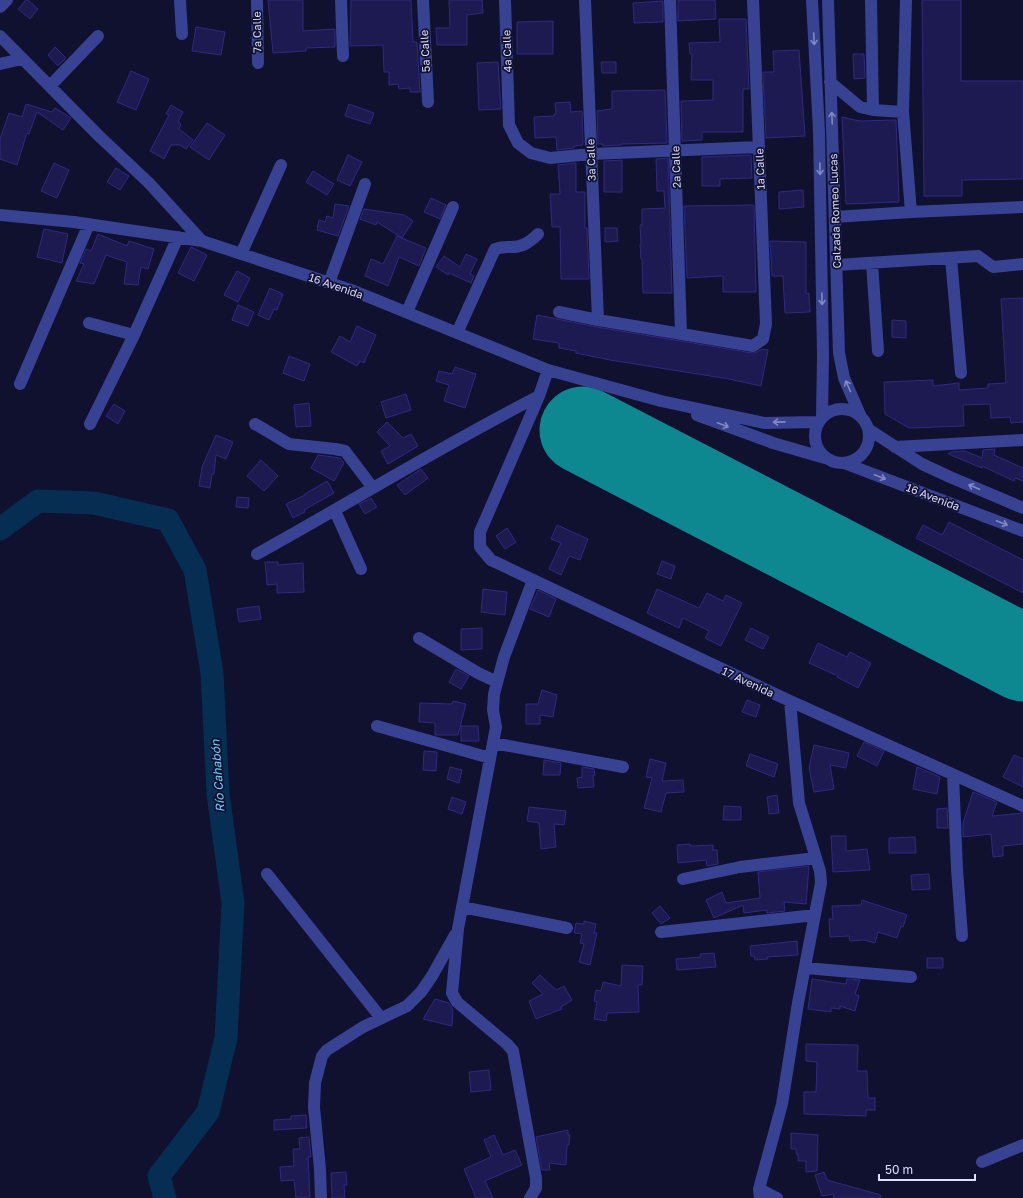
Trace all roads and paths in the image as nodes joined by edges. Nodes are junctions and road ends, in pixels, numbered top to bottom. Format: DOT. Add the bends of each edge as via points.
graph roads {
  1 [pos="7,0"];
  2 [pos="180,0"];
  3 [pos="256,0"];
  4 [pos="341,0"];
  5 [pos="423,0"];
  6 [pos="505,0"];
  7 [pos="586,0"];
  8 [pos="670,0"];
  9 [pos="753,0"];
  10 [pos="812,0"];
  11 [pos="828,0"];
  12 [pos="871,0"];
  13 [pos="906,0"];
  14 [pos="0,7"];
  15 [pos="182,34"];
  16 [pos="0,36"];
  17 [pos="98,36"];
  18 [pos="343,56"];
  19 [pos="22,59"];
  20 [pos="258,63"];
  21 [pos="0,64"];
  22 [pos="830,82"];
  23 [pos="50,86"];
  24 [pos="428,102"];
  25 [pos="873,110"];
  26 [pos="903,112"];
  27 [pos="759,147"];
  28 [pos="675,151"];
  29 [pos="591,154"];
  30 [pos="281,165"];
  31 [pos="365,184"];
  32 [pos="454,207"];
  33 [pos="1023,207"];
  34 [pos="911,212"];
  35 [pos="835,217"];
  36 [pos="1,219"];
  37 [pos="89,224"];
  38 [pos="538,234"];
  39 [pos="178,237"];
  40 [pos="202,241"];
  41 [pos="241,254"];
  42 [pos="951,258"];
  43 [pos="872,262"];
  44 [pos="1023,264"];
  45 [pos="836,265"];
  46 [pos="329,283"];
  47 [pos="406,312"];
  48 [pos="559,312"];
  49 [pos="598,320"];
  50 [pos="89,323"];
  51 [pos="457,333"];
  52 [pos="681,334"];
  53 [pos="134,335"];
  54 [pos="878,351"];
  55 [pos="548,370"];
  56 [pos="961,373"];
  57 [pos="20,384"];
  58 [pos="539,396"];
  59 [pos="661,401"];
  60 [pos="862,417"];
  61 [pos="820,419"];
  62 [pos="90,424"];
  63 [pos="256,424"];
  64 [pos="868,429"];
  65 [pos="1023,440"];
  66 [pos="895,447"];
  67 [pos="825,458"];
  68 [pos="844,463"];
  69 [pos="373,488"];
  70 [pos="1023,508"];
  71 [pos="335,511"];
  72 [pos="1023,531"];
  73 [pos="257,554"];
  74 [pos="361,569"];
  75 [pos="533,580"];
  76 [pos="419,638"];
  77 [pos="497,682"];
  78 [pos="790,701"];
  79 [pos="377,726"];
  80 [pos="493,743"];
  81 [pos="490,758"];
  82 [pos="623,767"];
  83 [pos="953,774"];
  84 [pos="1023,806"];
  85 [pos="816,858"];
  86 [pos="268,874"];
  87 [pos="683,879"];
  88 [pos="462,907"];
  89 [pos="815,915"];
  90 [pos="567,928"];
  91 [pos="458,929"];
  92 [pos="661,932"];
  93 [pos="962,936"];
  94 [pos="805,968"];
  95 [pos="911,977"];
  96 [pos="381,1018"];
  97 [pos="1023,1145"];
  98 [pos="982,1162"];
  99 [pos="760,1194"];
  100 [pos="320,1198"];
  101 [pos="530,1198"];
  102 [pos="777,1198"];
  1 -- 14 [label="street"];
  2 -- 15 [label="street"];
  3 -- 20 [label="street, 7ª Calle"];
  4 -- 18 [label="street"];
  5 -- 24 [label="street, 5ª Calle"];
  6 -- 29 [label="street, 4ª Calle" via="509,125 518,143 531,153 550,158"];
  7 -- 29 [label="street, 3ª Calle"];
  8 -- 28 [label="street, 2ª Calle"];
  9 -- 27 [label="street, 1ª Calle"];
  10 -- 61 [label="street, Calzada Romeo Lucas, one-way" via="819,139 823,355"];
  11 -- 22 [label="street, Calzada Romeo Lucas"];
  12 -- 25 [label="street"];
  13 -- 26 [label="street"];
  16 -- 19 [label="street"];
  17 -- 23 [label="street"];
  19 -- 21 [label="street"];
  19 -- 23 [label="street"];
  22 -- 25 [label="street" via="860,107"];
  35 -- 22 [label="street, Calzada Romeo Lucas, one-way"];
  23 -- 40 [label="street" via="149,183"];
  25 -- 26 [label="street"];
  26 -- 34 [label="street"];
  27 -- 28 [label="street, 4ª Calle"];
  27 -- 52 [label="street, 1ª Calle" via="766,324 763,339 753,346"];
  28 -- 29 [label="street, 4ª Calle"];
  28 -- 52 [label="street, 2ª Calle"];
  29 -- 49 [label="street, 3ª Calle"];
  30 -- 41 [label="street"];
  31 -- 46 [label="street"];
  32 -- 47 [label="street"];
  33 -- 34 [label="street"];
  34 -- 35 [label="street"];
  35 -- 45 [label="street, Calzada Romeo Lucas"];
  36 -- 37 [label="street, 16 Avenida"];
  37 -- 39 [label="street, 16 Avenida"];
  37 -- 57 [label="street"];
  38 -- 51 [label="street" via="525,245 501,246 495,250"];
  39 -- 40 [label="street, 16 Avenida"];
  39 -- 53 [label="street"];
  40 -- 41 [label="street, 16 Avenida"];
  41 -- 46 [label="street, 16 Avenida"];
  42 -- 43 [label="street"];
  42 -- 44 [label="street" via="978,256 993,267"];
  42 -- 56 [label="street"];
  43 -- 45 [label="street"];
  43 -- 54 [label="street"];
  60 -- 45 [label="street, Calzada Romeo Lucas, one-way" via="844,378 839,353"];
  46 -- 47 [label="street, 16 Avenida"];
  47 -- 51 [label="street, 16 Avenida"];
  48 -- 49 [label="street"];
  49 -- 52 [label="street"];
  50 -- 53 [label="street"];
  51 -- 55 [label="street, 16 Avenida"];
  53 -- 62 [label="street"];
  55 -- 58 [label="street"];
  55 -- 59 [label="street, 16 Avenida"];
  58 -- 69 [label="street" via="484,424"];
  58 -- 75 [label="street, 17 Avenida" via="480,532 480,547 491,560"];
  61 -- 59 [label="street, 16 Avenida, one-way" via="764,422"];
  59 -- 67 [label="street, 16 Avenida, one-way" via="773,444"];
  60 -- 61 [label="street" via="846,409 837,409"];
  60 -- 64 [label="street"];
  61 -- 67 [label="street" via="814,437 819,452"];
  63 -- 69 [label="street" via="289,444 345,451"];
  64 -- 66 [label="street"];
  64 -- 68 [label="street" via="868,443 861,456"];
  65 -- 66 [label="street"];
  70 -- 66 [label="street, one-way" via="922,464"];
  67 -- 68 [label="street"];
  68 -- 72 [label="street, 16 Avenida, one-way"];
  69 -- 71 [label="street"];
  71 -- 73 [label="street"];
  71 -- 74 [label="street"];
  75 -- 77 [label="street"];
  75 -- 78 [label="street, 17 Avenida"];
  76 -- 77 [label="street"];
  77 -- 80 [label="street" via="494,694 496,728"];
  78 -- 83 [label="street, 17 Avenida"];
  78 -- 85 [label="street" via="799,803"];
  79 -- 81 [label="street"];
  80 -- 81 [label="street"];
  80 -- 82 [label="street"];
  81 -- 88 [label="street"];
  83 -- 84 [label="street, 17 Avenida"];
  83 -- 93 [label="street"];
  85 -- 87 [label="street" via="740,867"];
  85 -- 89 [label="street" via="821,883"];
  86 -- 96 [label="street"];
  88 -- 90 [label="street"];
  88 -- 91 [label="street"];
  89 -- 92 [label="street"];
  89 -- 94 [label="street"];
  91 -- 96 [label="street" via="421,992 407,1006"];
  91 -- 101 [label="street" via="452,993 457,1002 512,1051 536,1178 536,1188"];
  94 -- 95 [label="street"];
  94 -- 99 [label="street" via="782,1104"];
  96 -- 100 [label="street" via="327,1050 322,1056 315,1083 314,1107"];
  97 -- 98 [label="street"];
  99 -- 102 [label="street"];
}
